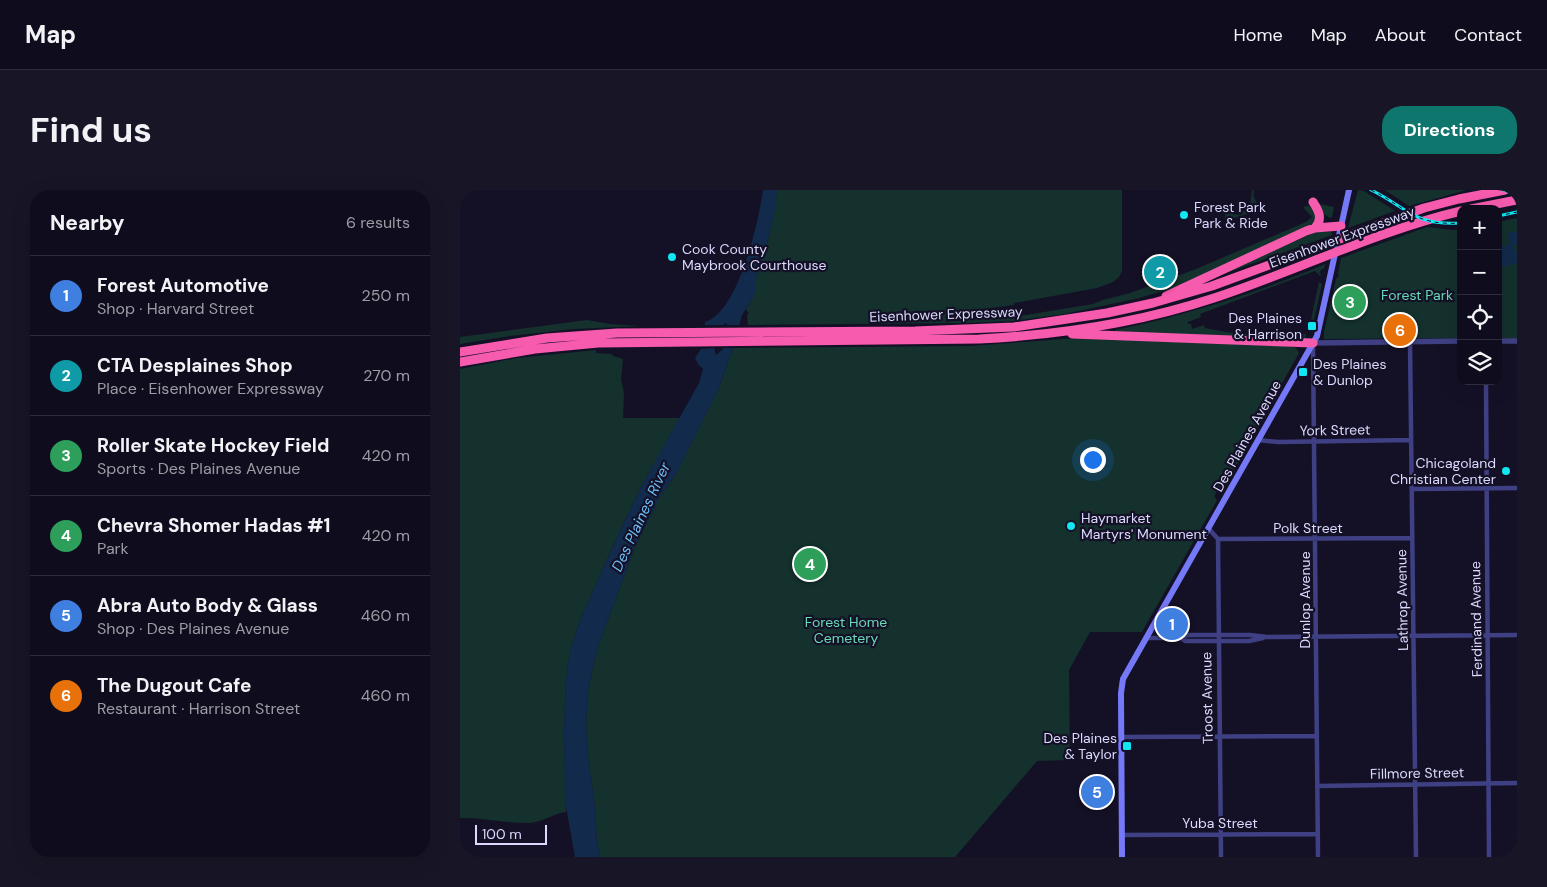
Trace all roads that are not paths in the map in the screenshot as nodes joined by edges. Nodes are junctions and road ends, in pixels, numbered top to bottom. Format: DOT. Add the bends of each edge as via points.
graph roads {
  1 [pos="1349,190"];
  2 [pos="1505,190"];
  3 [pos="1517,200"];
  4 [pos="1313,202"];
  5 [pos="1492,205"];
  6 [pos="1457,212"];
  7 [pos="1315,228"];
  8 [pos="1340,229"];
  9 [pos="1153,303"];
  10 [pos="1062,332"];
  11 [pos="746,336"];
  12 [pos="702,337"];
  13 [pos="1502,341"];
  14 [pos="1517,341"];
  15 [pos="1410,342"];
  16 [pos="1457,342"];
  17 [pos="1313,343"];
  18 [pos="460,350"];
  19 [pos="460,362"];
  20 [pos="1486,385"];
  21 [pos="1258,440"];
  22 [pos="1411,440"];
  23 [pos="1315,441"];
  24 [pos="1486,488"];
  25 [pos="1517,488"];
  26 [pos="1412,489"];
  27 [pos="1208,530"];
  28 [pos="1412,538"];
  29 [pos="1218,539"];
  30 [pos="1316,539"];
  31 [pos="1517,635"];
  32 [pos="1414,636"];
  33 [pos="1487,636"];
  34 [pos="1316,637"];
  35 [pos="1146,638"];
  36 [pos="1218,638"];
  37 [pos="1219,736"];
  38 [pos="1317,736"];
  39 [pos="1122,737"];
  40 [pos="1415,784"];
  41 [pos="1489,784"];
  42 [pos="1517,784"];
  43 [pos="1317,786"];
  44 [pos="1318,834"];
  45 [pos="1122,835"];
  46 [pos="1220,835"];
  47 [pos="1122,857"];
  48 [pos="1221,857"];
  49 [pos="1318,857"];
  50 [pos="1416,857"];
  51 [pos="1489,857"];
  1 -- 8 [label="main road, Des Plaines Avenue"];
  2 -- 9 [label="highway, Eisenhower Expressway" via="1424,208 1212,286"];
  3 -- 5 [label="highway"];
  4 -- 7 [label="highway" via="1320,215"];
  6 -- 10 [label="highway, Eisenhower Expressway" via="1412,225 1213,298 1135,319"];
  7 -- 8 [label="highway"];
  7 -- 9 [label="highway"];
  8 -- 17 [label="main road, Des Plaines Avenue"];
  9 -- 11 [label="highway, Eisenhower Expressway" via="1075,319 985,329"];
  10 -- 11 [label="highway, Eisenhower Expressway" via="979,339"];
  10 -- 17 [label="highway"];
  11 -- 12 [label="highway, Eisenhower Expressway"];
  12 -- 18 [label="highway, Eisenhower Expressway" via="617,333 572,335"];
  12 -- 19 [label="highway, Eisenhower Expressway" via="565,345"];
  13 -- 14 [label="street"];
  15 -- 16 [label="street"];
  15 -- 17 [label="street"];
  15 -- 22 [label="street, Lathrop Avenue"];
  17 -- 21 [label="main road, Des Plaines Avenue"];
  17 -- 23 [label="street, Dunlop Avenue"];
  20 -- 24 [label="street, Ferdinand Avenue"];
  21 -- 23 [label="street, York Street"];
  21 -- 27 [label="main road, Des Plaines Avenue"];
  22 -- 23 [label="street, York Street"];
  22 -- 26 [label="street, Lathrop Avenue"];
  23 -- 30 [label="street, Dunlop Avenue"];
  24 -- 25 [label="street"];
  24 -- 26 [label="street"];
  24 -- 33 [label="street, Ferdinand Avenue"];
  26 -- 28 [label="street, Lathrop Avenue"];
  27 -- 29 [label="street"];
  27 -- 35 [label="main road, Des Plaines Avenue"];
  28 -- 30 [label="street, Polk Street"];
  28 -- 32 [label="street, Lathrop Avenue"];
  29 -- 30 [label="street, Polk Street"];
  29 -- 36 [label="street, Troost Avenue"];
  30 -- 34 [label="street, Dunlop Avenue"];
  31 -- 33 [label="street"];
  32 -- 33 [label="street"];
  32 -- 34 [label="street"];
  32 -- 40 [label="street, Lathrop Avenue"];
  33 -- 41 [label="street, Ferdinand Avenue"];
  34 -- 36 [label="street" via="1250,635"];
  34 -- 38 [label="street, Dunlop Avenue"];
  35 -- 36 [label="street" via="1181,638 1185,641"];
  35 -- 39 [label="main road, Des Plaines Avenue" via="1123,681"];
  36 -- 37 [label="street, Troost Avenue"];
  37 -- 38 [label="street"];
  37 -- 39 [label="street"];
  37 -- 46 [label="street, Troost Avenue"];
  38 -- 43 [label="street, Dunlop Avenue"];
  39 -- 45 [label="main road, Des Plaines Avenue"];
  40 -- 41 [label="street, Fillmore Street"];
  40 -- 43 [label="street, Fillmore Street"];
  40 -- 50 [label="street, Lathrop Avenue"];
  41 -- 42 [label="street, Fillmore Street"];
  41 -- 51 [label="street, Ferdinand Avenue"];
  43 -- 44 [label="street, Dunlop Avenue"];
  44 -- 46 [label="street, Yuba Street"];
  44 -- 49 [label="street, Dunlop Avenue"];
  45 -- 46 [label="street, Yuba Street"];
  45 -- 47 [label="main road, Des Plaines Avenue"];
  46 -- 48 [label="street, Troost Avenue"];
}
